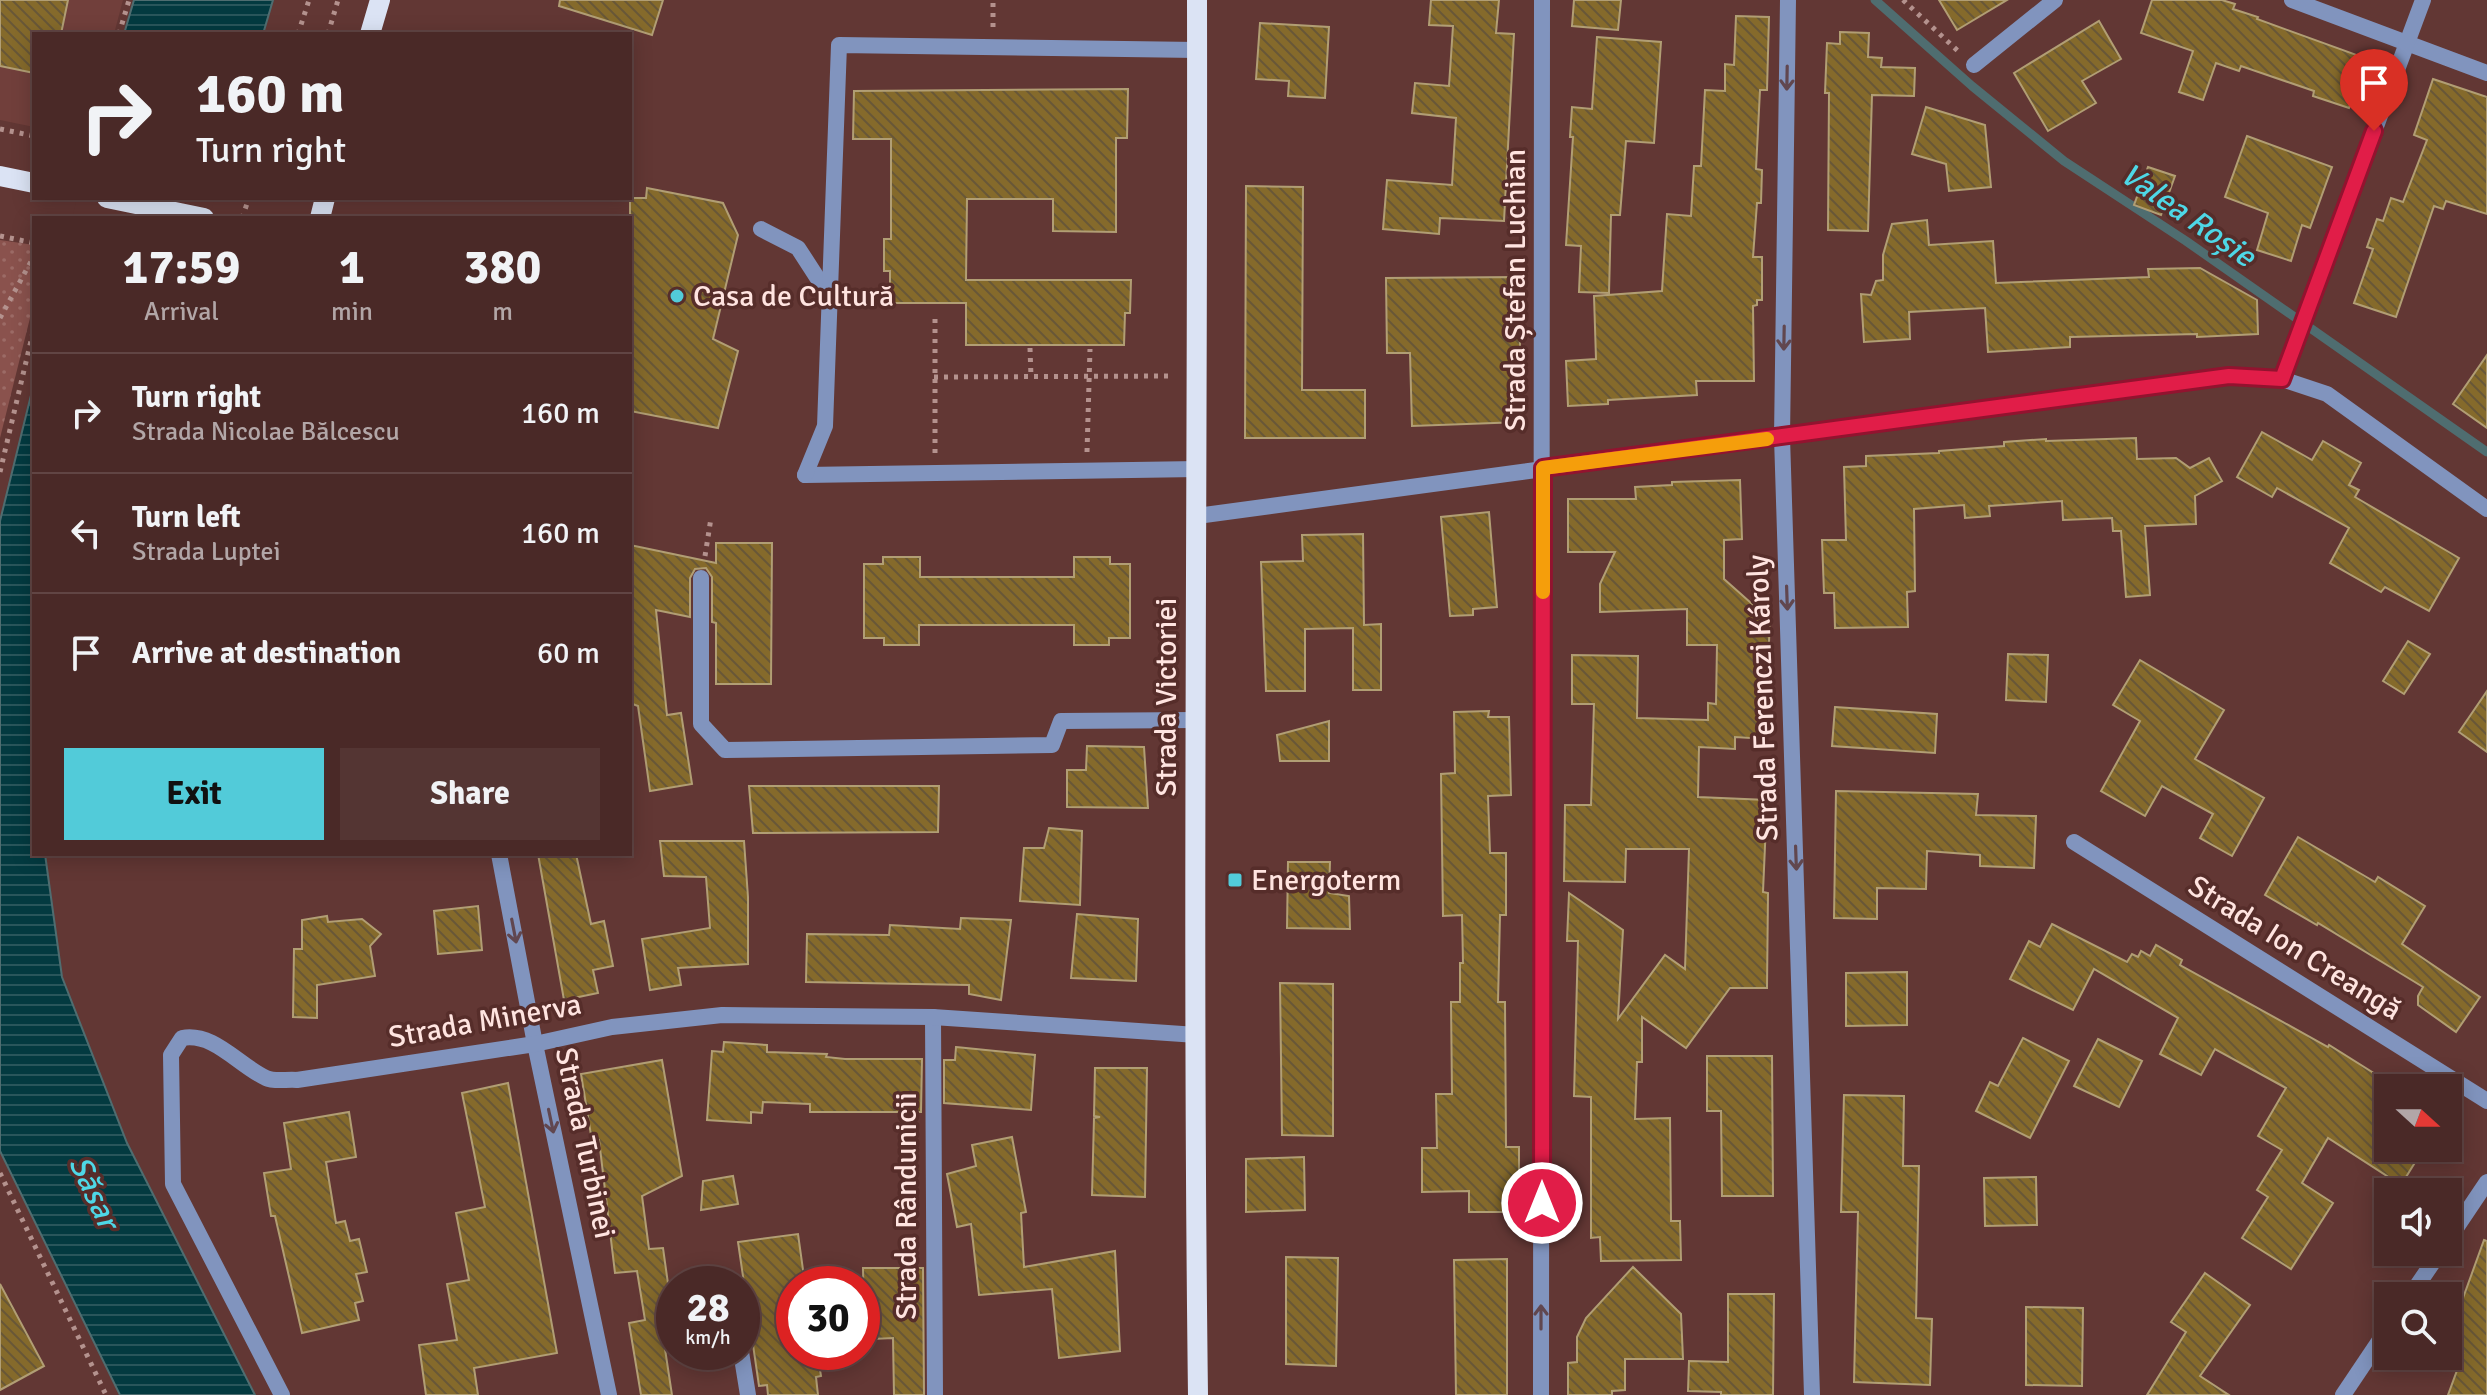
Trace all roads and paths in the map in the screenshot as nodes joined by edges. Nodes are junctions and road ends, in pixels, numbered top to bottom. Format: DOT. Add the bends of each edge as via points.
graph roads {
  1 [pos="129,0"];
  2 [pos="309,0"];
  3 [pos="338,0"];
  4 [pos="380,0"];
  5 [pos="1197,0"];
  6 [pos="1542,0"];
  7 [pos="1788,0"];
  8 [pos="1903,0"];
  9 [pos="2055,0"];
  10 [pos="2292,0"];
  11 [pos="2423,0"];
  12 [pos="120,32"];
  13 [pos="299,32"];
  14 [pos="329,32"];
  15 [pos="371,32"];
  16 [pos="2406,44"];
  17 [pos="1197,50"];
  18 [pos="1974,65"];
  19 [pos="2487,73"];
  20 [pos="0,129"];
  21 [pos="32,136"];
  22 [pos="0,176"];
  23 [pos="32,183"];
  24 [pos="117,200"];
  25 [pos="194,216"];
  26 [pos="761,229"];
  27 [pos="0,236"];
  28 [pos="32,243"];
  29 [pos="32,260"];
  30 [pos="831,299"];
  31 [pos="935,314"];
  32 [pos="0,318"];
  33 [pos="32,336"];
  34 [pos="1030,348"];
  35 [pos="1090,349"];
  36 [pos="1197,375"];
  37 [pos="1090,376"];
  38 [pos="934,377"];
  39 [pos="1031,377"];
  40 [pos="2282,379"];
  41 [pos="1782,437"];
  42 [pos="1543,468"];
  43 [pos="1198,469"];
  44 [pos="1086,471"];
  45 [pos="0,472"];
  46 [pos="935,473"];
  47 [pos="2487,509"];
  48 [pos="1197,516"];
  49 [pos="711,518"];
  50 [pos="701,578"];
  51 [pos="1194,720"];
  52 [pos="2074,842"];
  53 [pos="499,856"];
  54 [pos="933,1017"];
  55 [pos="1197,1035"];
  56 [pos="535,1044"];
  57 [pos="2487,1101"];
  58 [pos="0,1173"];
  59 [pos="2487,1182"];
  60 [pos="2462,1219"];
  61 [pos="2374,1349"];
  62 [pos="744,1370"];
  63 [pos="106,1395"];
  64 [pos="282,1395"];
  65 [pos="609,1395"];
  66 [pos="748,1395"];
  67 [pos="935,1395"];
  68 [pos="1198,1395"];
  69 [pos="1541,1395"];
  70 [pos="1812,1395"];
  71 [pos="2343,1395"];
  1 -- 12 [label="path"];
  2 -- 13 [label="path"];
  3 -- 14 [label="path"];
  4 -- 15 [label="main road"];
  5 -- 17 [label="main road, Strada Victoriei"];
  6 -- 42 [label="street, Strada Ștefan Luchian"];
  7 -- 41 [label="street, Strada Ferenczi Károly, one-way"];
  8 -- 18 [label="path"];
  9 -- 18 [label="street"];
  10 -- 16 [label="street"];
  11 -- 16 [label="street"];
  16 -- 19 [label="street"];
  16 -- 40 [label="street"];
  17 -- 30 [label="street" via="839,45"];
  17 -- 36 [label="main road, Strada Victoriei"];
  20 -- 21 [label="path"];
  22 -- 23 [label="main road"];
  24 -- 25 [label="main road"];
  26 -- 30 [label="street" via="798,248"];
  27 -- 28 [label="path"];
  29 -- 32 [label="path"];
  30 -- 46 [label="street" via="825,426 805,475"];
  31 -- 38 [label="path"];
  33 -- 45 [label="path"];
  34 -- 39 [label="path"];
  35 -- 37 [label="path"];
  36 -- 37 [label="path"];
  36 -- 43 [label="main road, Strada Victoriei"];
  37 -- 39 [label="path"];
  37 -- 44 [label="path"];
  38 -- 39 [label="path"];
  38 -- 46 [label="path"];
  40 -- 41 [label="street" via="2229,376"];
  40 -- 47 [label="street" via="2327,394"];
  41 -- 42 [label="street"];
  41 -- 70 [label="street, Strada Ferenczi Károly, one-way"];
  42 -- 48 [label="street"];
  69 -- 42 [label="street, Strada Ștefan Luchian, one-way"];
  43 -- 44 [label="street"];
  43 -- 48 [label="main road, Strada Victoriei"];
  44 -- 46 [label="street"];
  48 -- 51 [label="main road, Strada Victoriei"];
  49 -- 50 [label="path"];
  50 -- 51 [label="street" via="701,724 725,750 1052,745 1061,721"];
  51 -- 55 [label="main road, Strada Victoriei"];
  52 -- 57 [label="street, Strada Ion Creangă"];
  53 -- 56 [label="street, Strada Turbinei, one-way"];
  54 -- 55 [label="street, Strada Minerva"];
  54 -- 56 [label="street, Strada Minerva" via="722,1015 612,1027"];
  54 -- 67 [label="street, Strada Rândunicii"];
  55 -- 68 [label="main road, Strada Victoriei"];
  56 -- 64 [label="street, Strada Minerva" via="297,1080 268,1079 195,1035 182,1038 171,1055 173,1184"];
  56 -- 65 [label="street, Strada Turbinei, one-way"];
  58 -- 63 [label="path"];
  59 -- 60 [label="street"];
  61 -- 71 [label="street"];
  62 -- 66 [label="street"];
}
